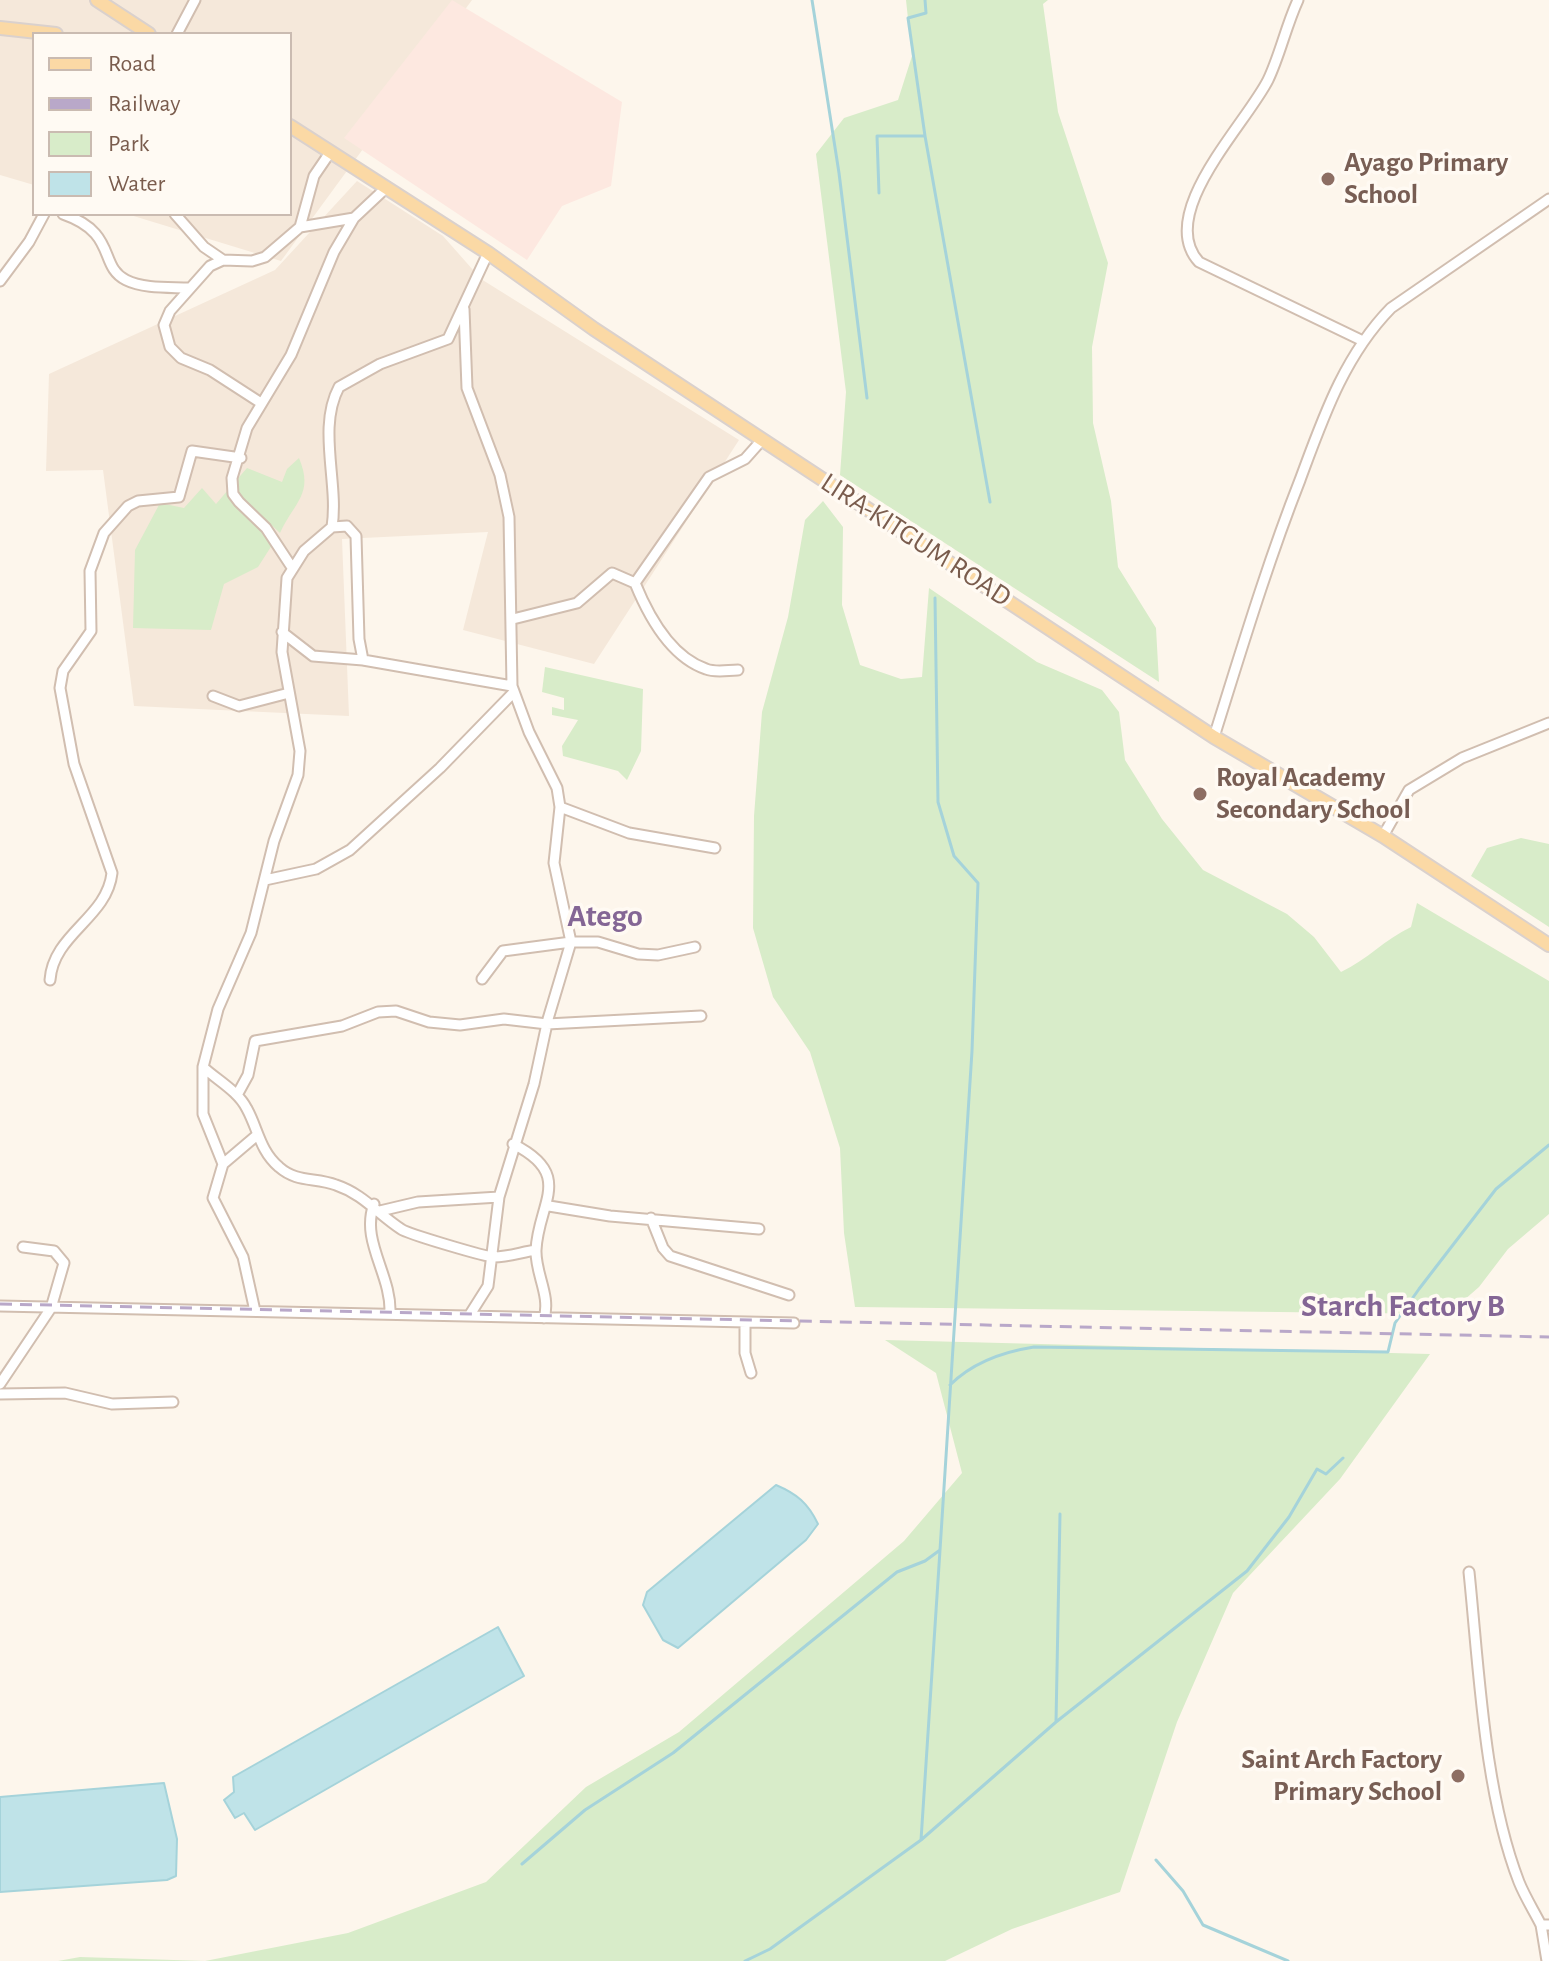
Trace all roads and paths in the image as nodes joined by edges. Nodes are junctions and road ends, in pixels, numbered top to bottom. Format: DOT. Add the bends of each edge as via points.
graph roads {
  1 [pos="97,0"];
  2 [pos="195,0"];
  3 [pos="1298,0"];
  4 [pos="0,28"];
  5 [pos="37,32"];
  6 [pos="146,32"];
  7 [pos="178,32"];
  8 [pos="292,127"];
  9 [pos="329,154"];
  10 [pos="387,187"];
  11 [pos="1549,199"];
  12 [pos="43,216"];
  13 [pos="67,216"];
  14 [pos="177,216"];
  15 [pos="354,218"];
  16 [pos="300,227"];
  17 [pos="488,253"];
  18 [pos="223,260"];
  19 [pos="0,281"];
  20 [pos="189,288"];
  21 [pos="464,309"];
  22 [pos="1363,341"];
  23 [pos="261,403"];
  24 [pos="761,441"];
  25 [pos="241,458"];
  26 [pos="332,527"];
  27 [pos="291,566"];
  28 [pos="635,583"];
  29 [pos="513,619"];
  30 [pos="282,632"];
  31 [pos="363,660"];
  32 [pos="738,670"];
  33 [pos="513,689"];
  34 [pos="289,693"];
  35 [pos="213,696"];
  36 [pos="1549,723"];
  37 [pos="1214,737"];
  38 [pos="560,807"];
  39 [pos="1383,836"];
  40 [pos="715,848"];
  41 [pos="265,880"];
  42 [pos="571,942"];
  43 [pos="1549,945"];
  44 [pos="695,947"];
  45 [pos="482,979"];
  46 [pos="50,980"];
  47 [pos="701,1016"];
  48 [pos="547,1024"];
  49 [pos="203,1067"];
  50 [pos="237,1095"];
  51 [pos="256,1136"];
  52 [pos="513,1144"];
  53 [pos="223,1164"];
  54 [pos="499,1197"];
  55 [pos="549,1206"];
  56 [pos="377,1208"];
  57 [pos="651,1218"];
  58 [pos="759,1229"];
  59 [pos="23,1247"];
  60 [pos="536,1250"];
  61 [pos="491,1257"];
  62 [pos="789,1295"];
  63 [pos="0,1306"];
  64 [pos="51,1308"];
  65 [pos="255,1311"];
  66 [pos="390,1314"];
  67 [pos="469,1316"];
  68 [pos="544,1318"];
  69 [pos="745,1322"];
  70 [pos="794,1323"];
  71 [pos="751,1373"];
  72 [pos="0,1384"];
  73 [pos="0,1394"];
  74 [pos="173,1402"];
  75 [pos="1469,1572"];
  76 [pos="1545,1925"];
  77 [pos="1547,1961"];
  1 -- 6 [label="main road"];
  2 -- 7 [label="street"];
  3 -- 22 [label="street" via="1266,84 1232,130 1186,220 1188,243 1199,262"];
  4 -- 5 [label="main road"];
  8 -- 9 [label="main road, LIRA-KITGUM ROAD"];
  9 -- 10 [label="main road, LIRA-KITGUM ROAD"];
  9 -- 16 [label="street" via="314,176"];
  10 -- 15 [label="street"];
  10 -- 17 [label="main road, LIRA-KITGUM ROAD"];
  11 -- 22 [label="street" via="1414,291"];
  12 -- 19 [label="street"];
  13 -- 20 [label="street" via="94,229 115,272 126,280"];
  14 -- 18 [label="street"];
  15 -- 16 [label="street"];
  15 -- 23 [label="street" via="291,355"];
  16 -- 18 [label="street" via="265,257"];
  17 -- 21 [label="street"];
  17 -- 24 [label="main road, LIRA-KITGUM ROAD"];
  18 -- 20 [label="street"];
  20 -- 23 [label="street" via="164,325 170,347"];
  21 -- 26 [label="street" via="445,340 380,364 339,387 331,421"];
  21 -- 29 [label="street" via="467,388 500,475 509,517"];
  22 -- 37 [label="street" via="1330,400 1290,505"];
  23 -- 25 [label="street" via="247,428"];
  24 -- 28 [label="street" via="745,459 709,477"];
  24 -- 37 [label="main road, LIRA-KITGUM ROAD"];
  25 -- 27 [label="street" via="232,478 233,494 266,528"];
  25 -- 46 [label="street" via="192,451 179,497 128,506 97,545 88,583 91,631 63,671 60,688 74,764 111,883 89,918 59,947"];
  26 -- 27 [label="street"];
  26 -- 31 [label="street" via="347,526 356,536"];
  27 -- 30 [label="street"];
  28 -- 29 [label="street" via="605,575 577,603"];
  28 -- 32 [label="street" via="650,619 689,659 705,669"];
  29 -- 33 [label="street"];
  30 -- 31 [label="street" via="313,656"];
  30 -- 34 [label="street"];
  31 -- 33 [label="street"];
  33 -- 38 [label="street" via="551,773"];
  33 -- 41 [label="street" via="434,774 350,850 316,869"];
  34 -- 35 [label="street" via="239,706"];
  34 -- 41 [label="street" via="300,751 298,775"];
  36 -- 39 [label="street" via="1462,758 1409,790"];
  37 -- 39 [label="main road, LIRA-KITGUM ROAD"];
  38 -- 40 [label="street" via="629,833"];
  38 -- 42 [label="street" via="554,863"];
  39 -- 43 [label="main road, LIRA-KITGUM ROAD"];
  41 -- 49 [label="street" via="251,933 218,1009"];
  42 -- 44 [label="street" via="658,955"];
  42 -- 45 [label="street" via="503,951"];
  42 -- 48 [label="street"];
  47 -- 48 [label="street"];
  48 -- 50 [label="street" via="504,1019 460,1025 378,1012 342,1026 255,1041 248,1075"];
  48 -- 52 [label="street"];
  49 -- 50 [label="street"];
  49 -- 53 [label="street" via="203,1114"];
  50 -- 51 [label="street"];
  51 -- 53 [label="street"];
  51 -- 56 [label="street" via="270,1159 288,1174 335,1184"];
  52 -- 54 [label="street"];
  52 -- 55 [label="street" via="543,1164"];
  53 -- 65 [label="street" via="213,1198 243,1257"];
  54 -- 56 [label="street"];
  54 -- 61 [label="street"];
  55 -- 57 [label="street"];
  55 -- 60 [label="street"];
  56 -- 61 [label="street" via="403,1231"];
  56 -- 66 [label="street" via="367,1227 386,1277"];
  57 -- 58 [label="street"];
  57 -- 62 [label="street" via="670,1256"];
  59 -- 64 [label="street" via="60,1255 63,1274"];
  60 -- 61 [label="street"];
  60 -- 68 [label="street"];
  61 -- 67 [label="street" via="485,1294"];
  63 -- 64 [label="street"];
  64 -- 65 [label="street"];
  64 -- 72 [label="street"];
  65 -- 66 [label="street"];
  66 -- 67 [label="street"];
  67 -- 68 [label="street"];
  68 -- 69 [label="street"];
  69 -- 70 [label="street"];
  69 -- 71 [label="street"];
  73 -- 74 [label="street" via="65,1393 112,1404"];
  75 -- 76 [label="street" via="1494,1794 1519,1882"];
  76 -- 77 [label="street"];
}
